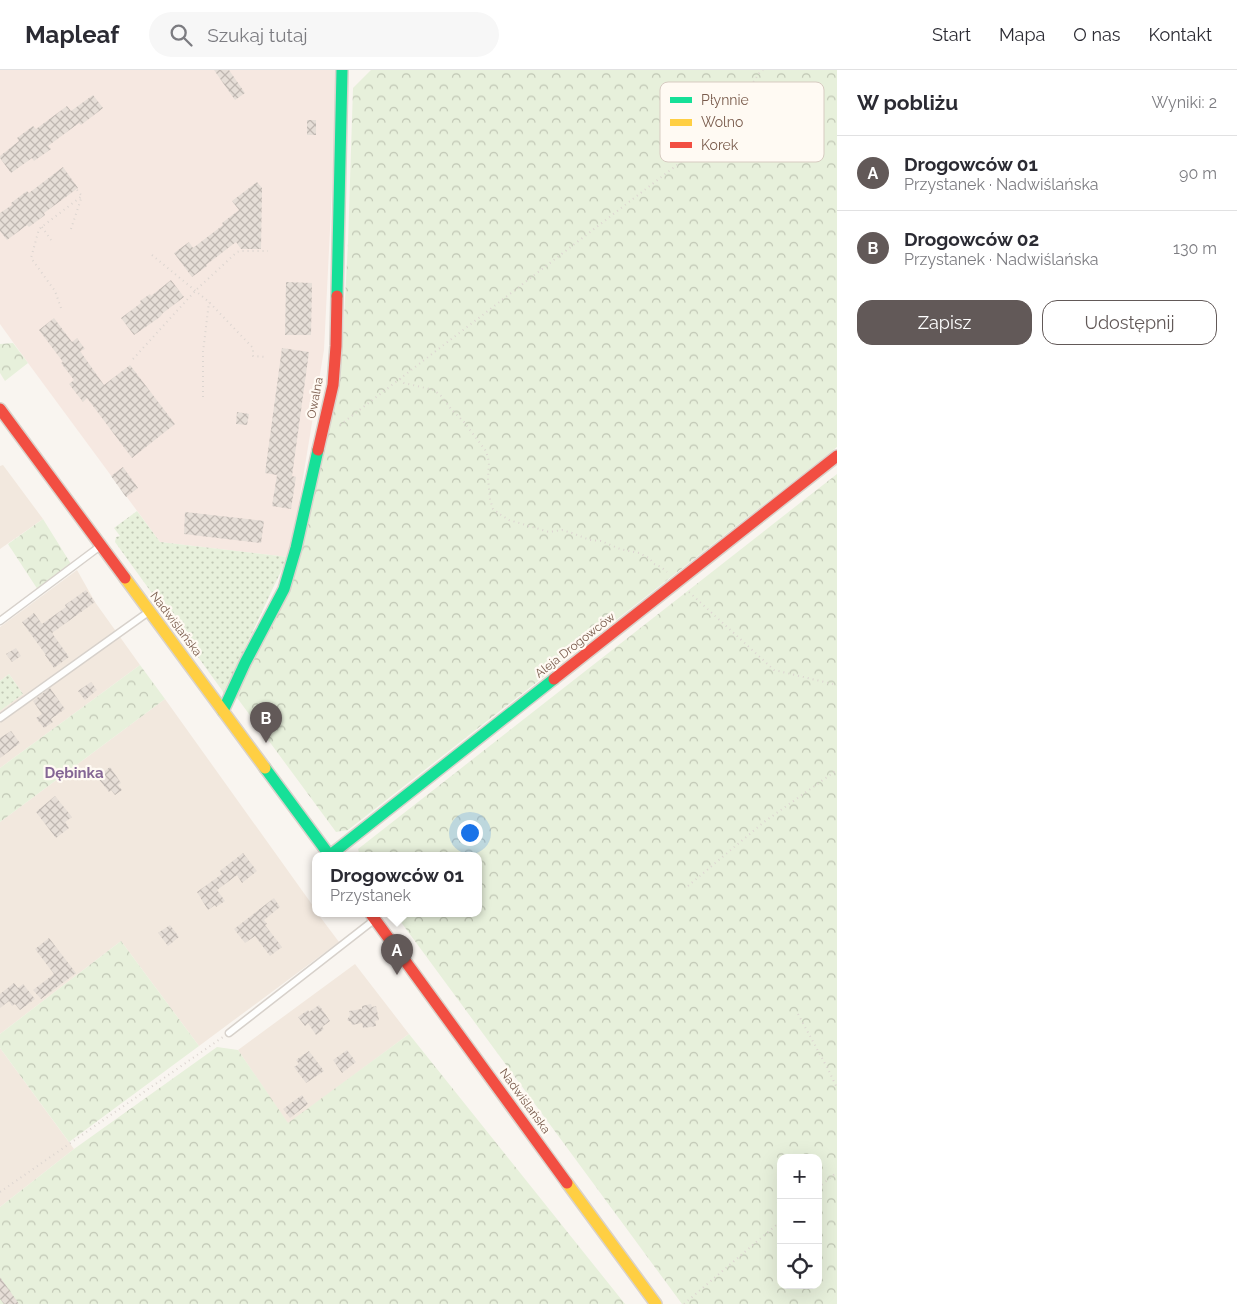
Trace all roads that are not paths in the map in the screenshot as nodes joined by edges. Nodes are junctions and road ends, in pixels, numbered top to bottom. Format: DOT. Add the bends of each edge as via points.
graph roads {
  1 [pos="342,70"];
  2 [pos="0,409"];
  3 [pos="837,456"];
  4 [pos="101,546"];
  5 [pos="149,611"];
  6 [pos="0,621"];
  7 [pos="223,711"];
  8 [pos="0,718"];
  9 [pos="326,852"];
  10 [pos="334,852"];
  11 [pos="373,917"];
  12 [pos="229,1033"];
  13 [pos="656,1304"];
  1 -- 7 [label="street, Owalna" via="333,385 284,589"];
  2 -- 4 [label="street, Nadwiślańska"];
  3 -- 10 [label="street, Aleja Drogowców"];
  4 -- 5 [label="street, Nadwiślańska"];
  4 -- 6 [label="lane"];
  5 -- 7 [label="street, Nadwiślańska"];
  5 -- 8 [label="lane"];
  7 -- 9 [label="street, Nadwiślańska"];
  11 -- 12 [label="lane"];
  11 -- 13 [label="street, Nadwiślańska"];
}
